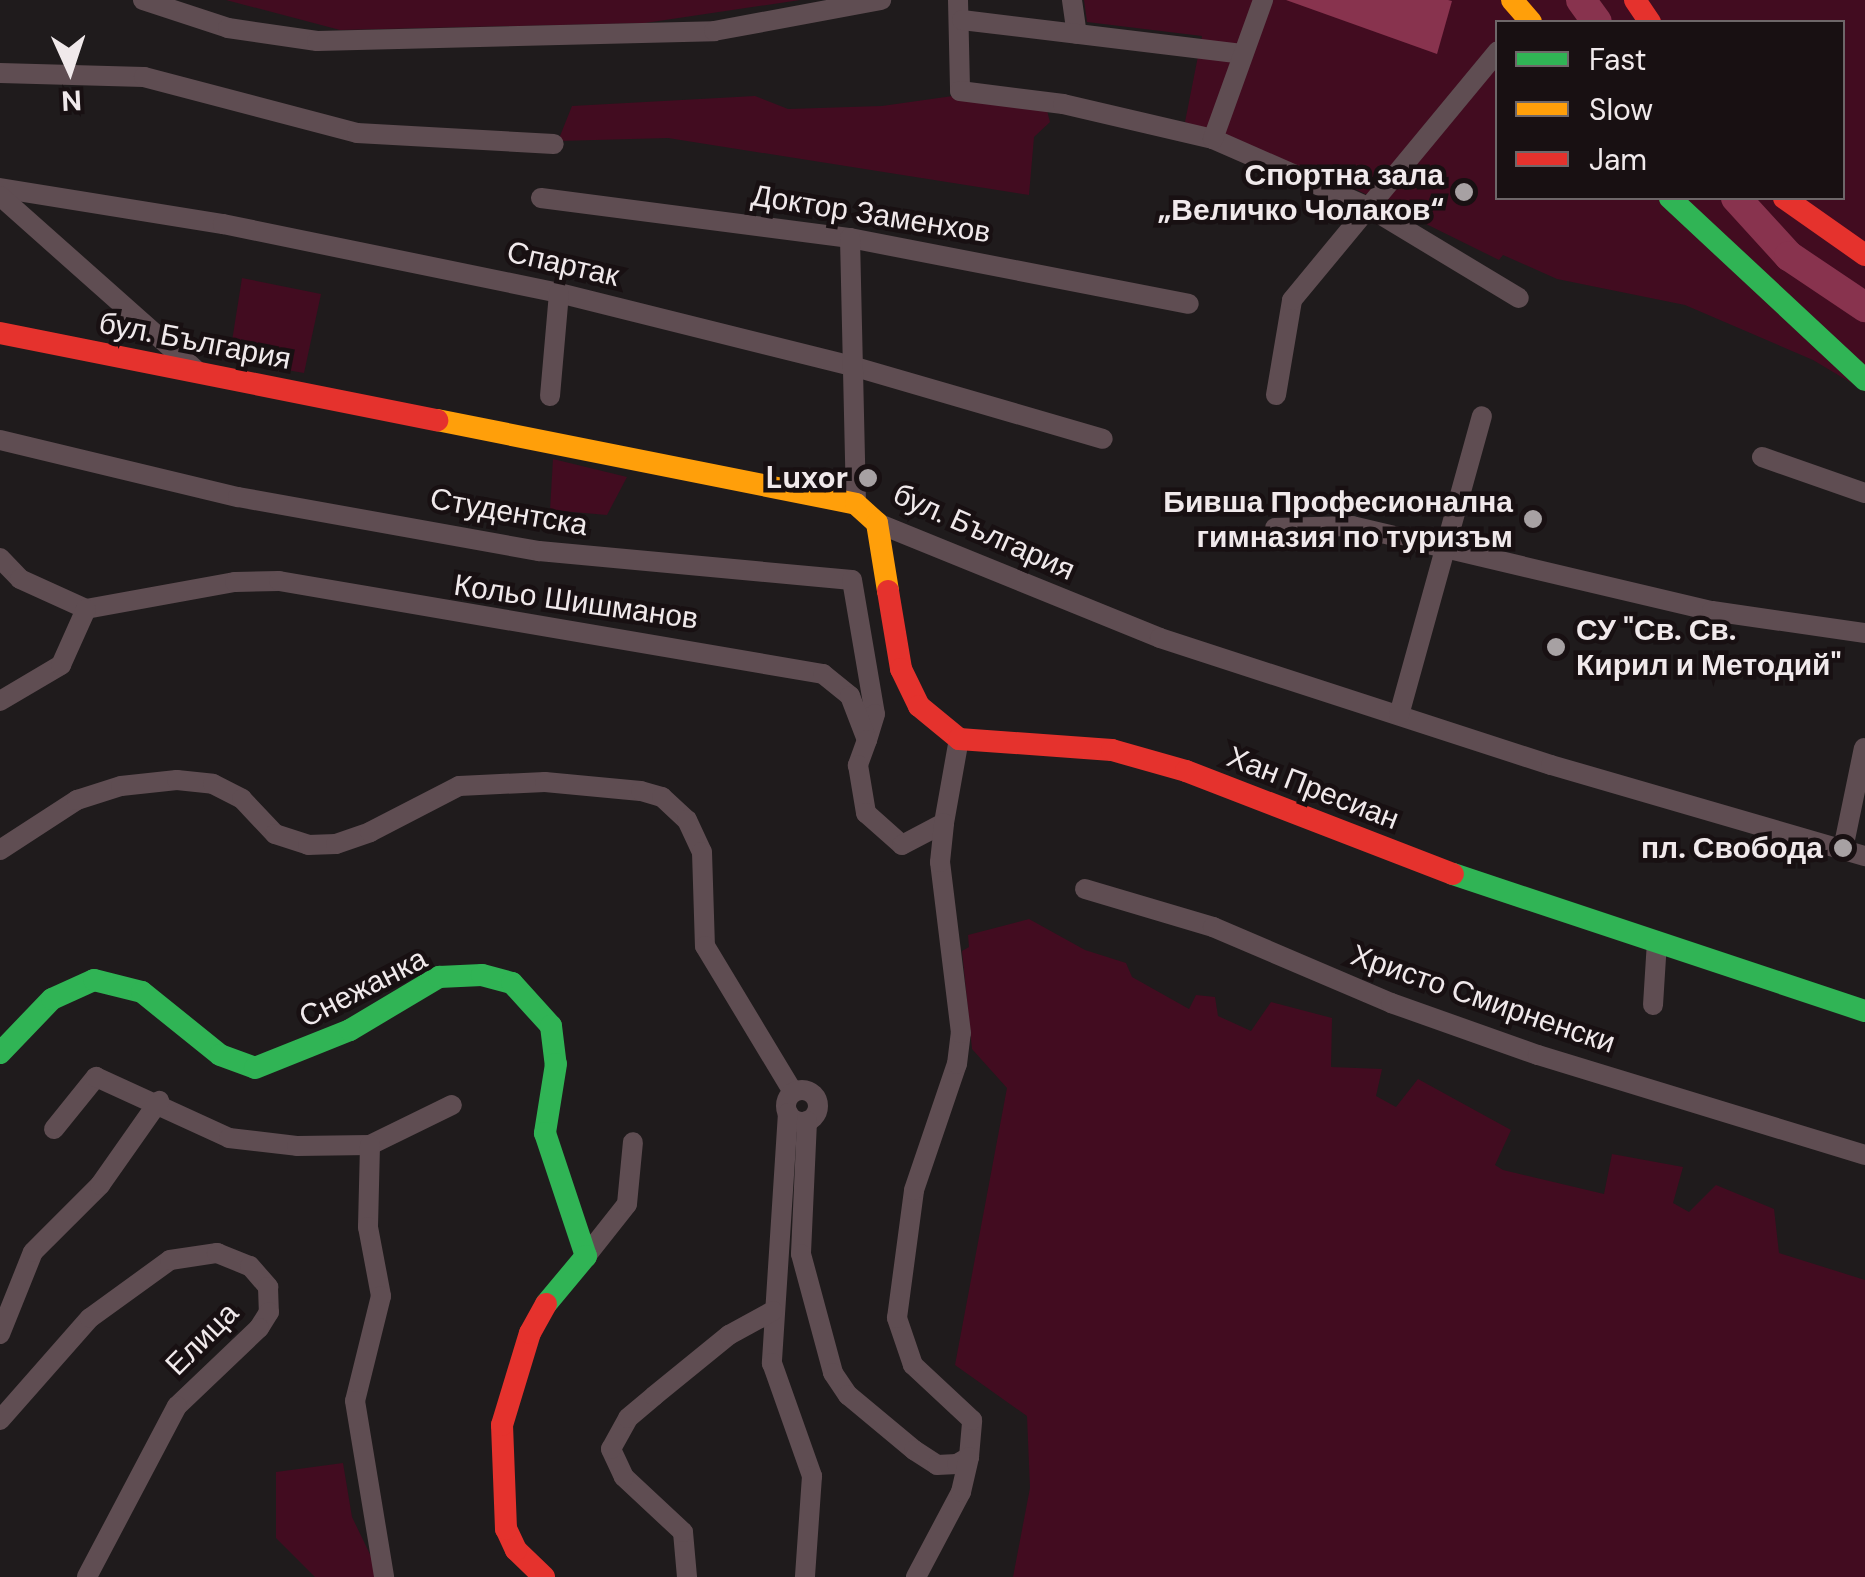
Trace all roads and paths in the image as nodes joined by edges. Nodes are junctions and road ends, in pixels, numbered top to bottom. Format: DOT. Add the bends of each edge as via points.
graph roads {
  1 [pos="143,0"];
  2 [pos="881,0"];
  3 [pos="1072,0"];
  4 [pos="1264,0"];
  5 [pos="960,10"];
  6 [pos="1076,34"];
  7 [pos="1242,54"];
  8 [pos="1495,54"];
  9 [pos="0,73"];
  10 [pos="1213,139"];
  11 [pos="554,144"];
  12 [pos="0,192"];
  13 [pos="541,198"];
  14 [pos="1672,200"];
  15 [pos="1787,200"];
  16 [pos="1368,208"];
  17 [pos="850,238"];
  18 [pos="1865,255"];
  19 [pos="558,293"];
  20 [pos="1520,298"];
  21 [pos="1189,304"];
  22 [pos="0,333"];
  23 [pos="852,366"];
  24 [pos="200,373"];
  25 [pos="1865,380"];
  26 [pos="1276,395"];
  27 [pos="550,396"];
  28 [pos="1482,416"];
  29 [pos="1103,438"];
  30 [pos="0,440"];
  31 [pos="1762,457"];
  32 [pos="1865,493"];
  33 [pos="856,504"];
  34 [pos="877,523"];
  35 [pos="1275,528"];
  36 [pos="1445,550"];
  37 [pos="0,558"];
  38 [pos="86,609"];
  39 [pos="1865,633"];
  40 [pos="0,701"];
  41 [pos="1399,714"];
  42 [pos="955,736"];
  43 [pos="867,740"];
  44 [pos="1864,748"];
  45 [pos="944,823"];
  46 [pos="0,850"];
  47 [pos="1843,850"];
  48 [pos="1865,856"];
  49 [pos="1085,888"];
  50 [pos="1657,941"];
  51 [pos="1653,1005"];
  52 [pos="1865,1011"];
  53 [pos="0,1054"];
  54 [pos="159,1101"];
  55 [pos="452,1105"];
  56 [pos="796,1109"];
  57 [pos="54,1129"];
  58 [pos="633,1142"];
  59 [pos="370,1145"];
  60 [pos="1865,1155"];
  61 [pos="586,1256"];
  62 [pos="773,1311"];
  63 [pos="0,1334"];
  64 [pos="0,1420"];
  65 [pos="970,1457"];
  66 [pos="87,1577"];
  67 [pos="384,1577"];
  68 [pos="544,1577"];
  69 [pos="687,1577"];
  70 [pos="805,1577"];
  71 [pos="916,1577"];
  1 -- 2 [label="street" via="228,28 317,41 714,31"];
  3 -- 6 [label="street"];
  4 -- 7 [label="street"];
  5 -- 6 [label="street"];
  5 -- 10 [label="street" via="960,91 1063,104"];
  6 -- 7 [label="street"];
  7 -- 10 [label="street"];
  8 -- 16 [label="street"];
  9 -- 11 [label="street" via="144,77 357,133"];
  10 -- 16 [label="street"];
  12 -- 19 [label="street, Спартак" via="242,228"];
  12 -- 24 [label="street"];
  13 -- 17 [label="street, Доктор Заменхов"];
  14 -- 25 [label="street"];
  15 -- 18 [label="street"];
  16 -- 20 [label="street"];
  16 -- 26 [label="street" via="1292,300"];
  17 -- 21 [label="street, Доктор Заменхов"];
  17 -- 23 [label="street"];
  19 -- 23 [label="street, Спартак"];
  19 -- 27 [label="street"];
  22 -- 24 [label="street, бул. България"];
  23 -- 29 [label="street, Спартак"];
  23 -- 33 [label="street"];
  24 -- 33 [label="street, бул. България"];
  28 -- 36 [label="street"];
  30 -- 43 [label="street, Студентска" via="238,497 539,552 852,580 875,714"];
  31 -- 32 [label="street"];
  33 -- 34 [label="street, бул. България"];
  34 -- 41 [label="street, бул. България" via="1091,611"];
  34 -- 42 [label="street" via="901,669 918,706"];
  35 -- 36 [label="street" via="1352,526"];
  36 -- 39 [label="street" via="1712,611"];
  36 -- 41 [label="street"];
  37 -- 38 [label="street" via="34,587"];
  38 -- 40 [label="street" via="61,665"];
  38 -- 43 [label="street, Кольо Шишманов" via="235,582 279,581 417,610 654,640 823,674 850,696"];
  41 -- 47 [label="street, бул. България"];
  42 -- 45 [label="street"];
  42 -- 50 [label="street, Хан Пресиан" via="1112,750 1186,771 1432,867"];
  43 -- 45 [label="street, Кольо Шишманов" via="858,766 866,813 888,838 902,845"];
  44 -- 47 [label="street"];
  45 -- 65 [label="street" via="940,862 961,1033 958,1064 914,1190 896,1318 913,1365 972,1420"];
  46 -- 56 [label="street" via="77,800 121,786 177,780 214,784 242,799 276,834 308,844 336,844 370,832 460,786 545,782 641,791 662,798 687,820 702,852 705,946"];
  47 -- 48 [label="street, бул. България"];
  49 -- 60 [label="street, Христо Смирненски" via="1213,927 1391,1003 1538,1054"];
  50 -- 51 [label="street"];
  50 -- 52 [label="street, Хан Пресиан"];
  53 -- 61 [label="street, Снежанка" via="52,1000 94,980 142,992 220,1055 255,1068 350,1030 438,978 482,975 512,983 551,1026 556,1064 545,1133"];
  54 -- 57 [label="street" via="96,1078"];
  54 -- 59 [label="street" via="229,1138"];
  54 -- 63 [label="street" via="100,1186 33,1252"];
  55 -- 59 [label="street"];
  56 -- 62 [label="street"];
  56 -- 65 [label="street" via="800,1254 833,1372 848,1394 937,1465"];
  58 -- 61 [label="street" via="627,1204"];
  59 -- 67 [label="street" via="368,1226 381,1296 355,1402"];
  61 -- 68 [label="street" via="555,1288 530,1334 502,1424 506,1528 516,1550"];
  62 -- 69 [label="street" via="729,1335 628,1418 611,1449 624,1477 683,1532"];
  62 -- 70 [label="street" via="776,1384 812,1476"];
  64 -- 66 [label="street, Елица" via="90,1318 170,1260 218,1253 250,1266 268,1286 268,1312 259,1328 178,1406"];
  65 -- 71 [label="street" via="962,1492"];
}
